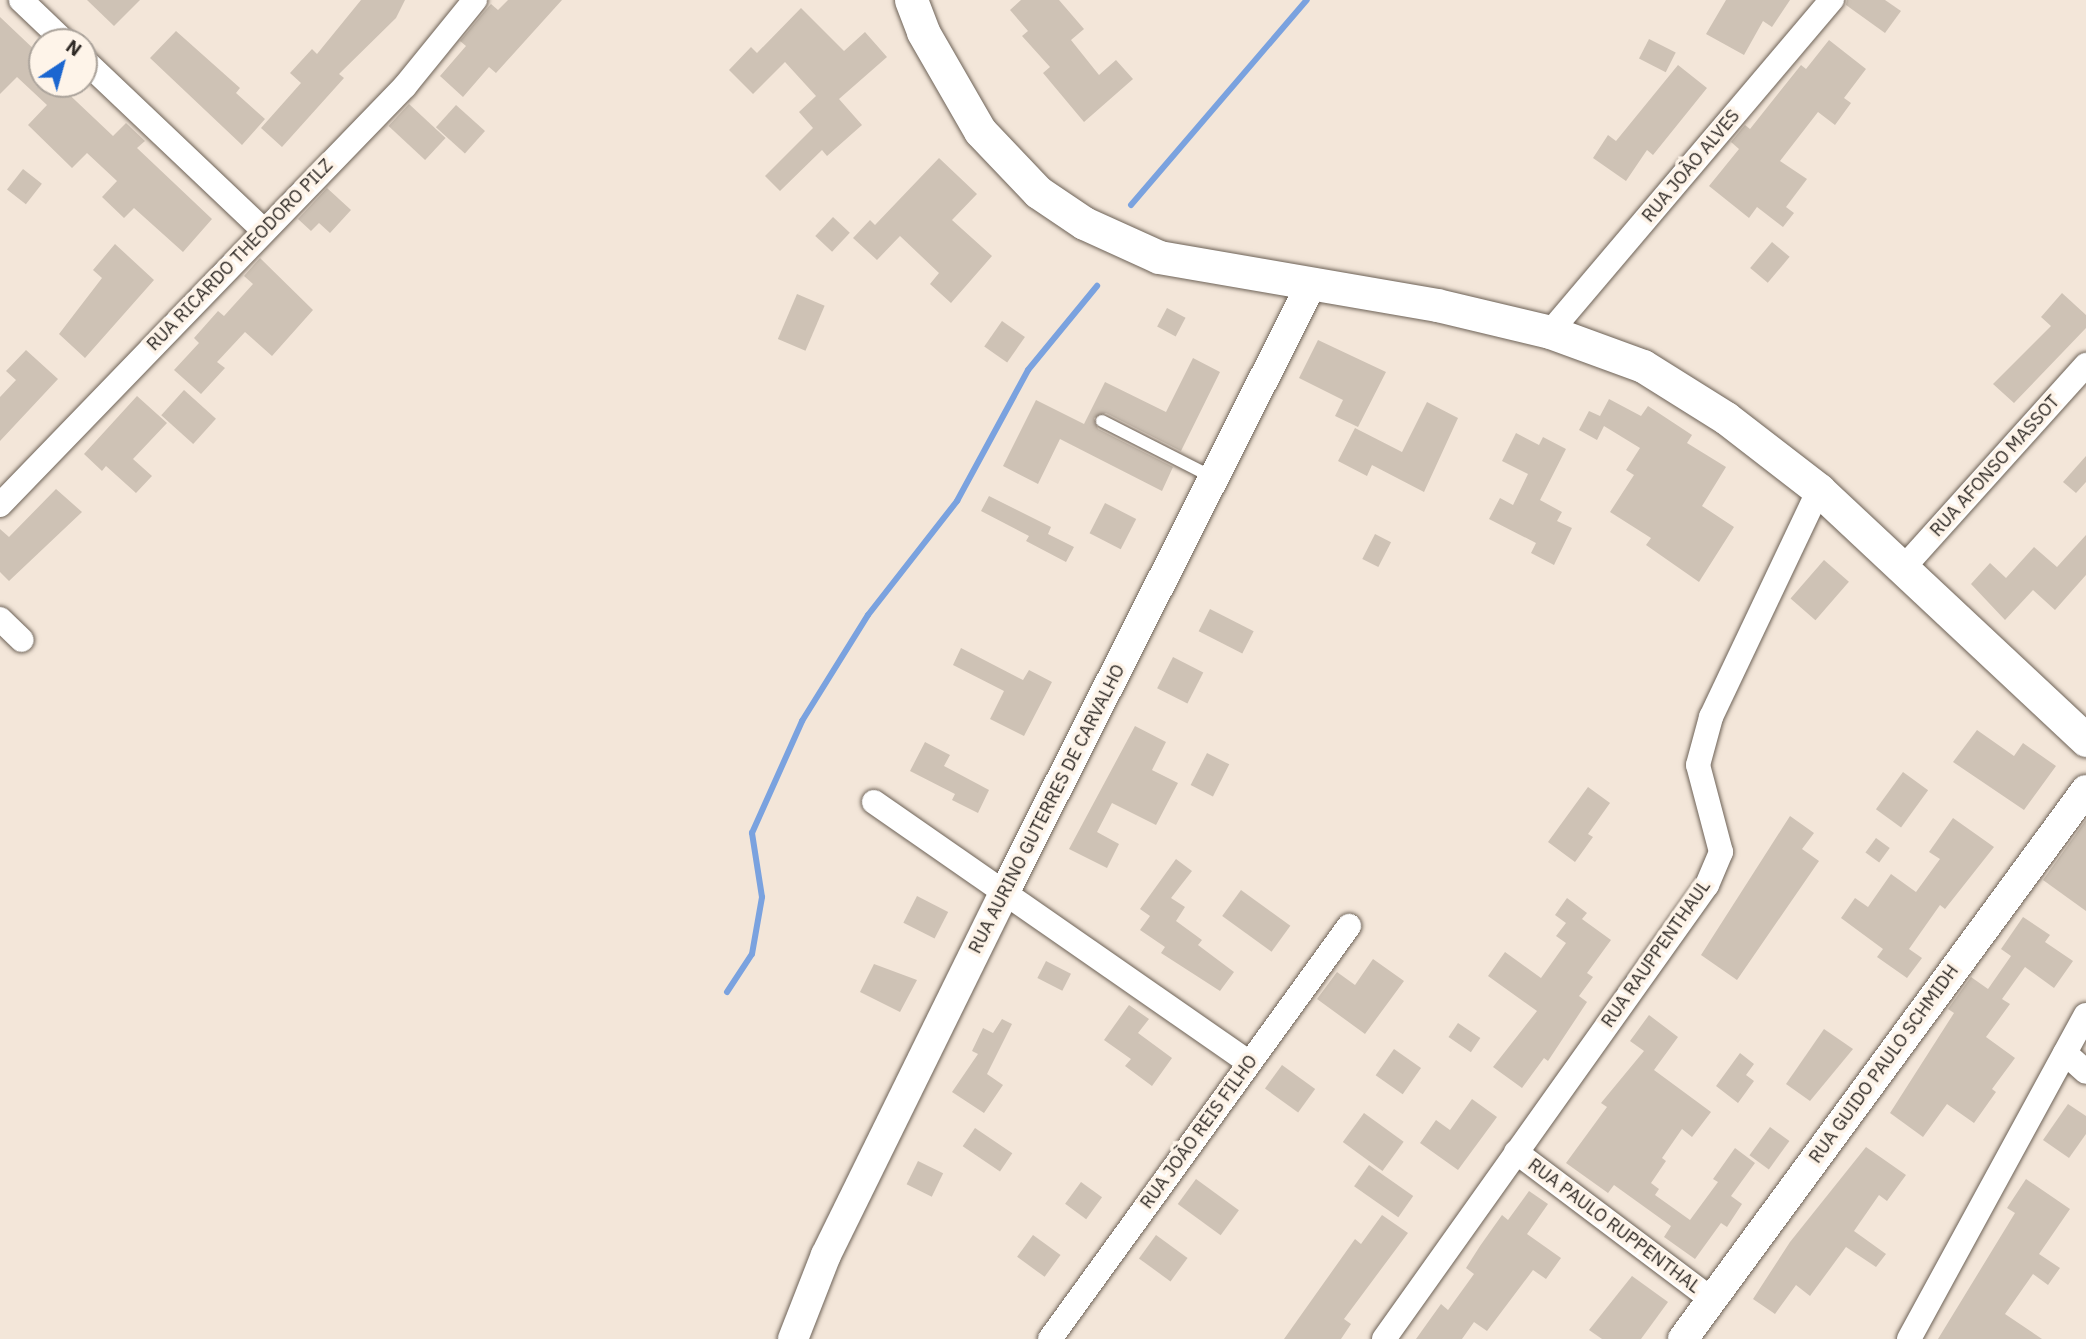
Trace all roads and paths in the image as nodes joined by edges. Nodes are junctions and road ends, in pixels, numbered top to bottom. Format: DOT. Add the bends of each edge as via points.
graph roads {
  1 [pos="21,0"];
  2 [pos="475,0"];
  3 [pos="911,0"];
  4 [pos="1832,0"];
  5 [pos="50,28"];
  6 [pos="98,73"];
  7 [pos="263,230"];
  8 [pos="1311,285"];
  9 [pos="1550,332"];
  10 [pos="2086,365"];
  11 [pos="1102,421"];
  12 [pos="1214,478"];
  13 [pos="1819,490"];
  14 [pos="0,505"];
  15 [pos="1905,567"];
  16 [pos="0,619"];
  17 [pos="22,640"];
  18 [pos="2086,740"];
  19 [pos="2086,790"];
  20 [pos="874,802"];
  21 [pos="1004,892"];
  22 [pos="1349,926"];
  23 [pos="2086,1014"];
  24 [pos="2066,1053"];
  25 [pos="1250,1063"];
  26 [pos="2086,1072"];
  27 [pos="1516,1152"];
  28 [pos="1711,1299"];
  29 [pos="793,1339"];
  30 [pos="1050,1339"];
  31 [pos="1384,1339"];
  32 [pos="1683,1339"];
  33 [pos="1909,1339"];
  1 -- 5 [label="street"];
  2 -- 7 [label="street, RUA RICARDO THEODORO PILZ" via="404,86"];
  3 -- 8 [label="main road" via="923,32 981,131 1038,192 1084,223 1159,257"];
  4 -- 9 [label="street, RUA JOÃO ALVES"];
  6 -- 7 [label="street"];
  7 -- 14 [label="street, RUA RICARDO THEODORO PILZ"];
  8 -- 9 [label="main road" via="1437,305"];
  8 -- 12 [label="street, RUA AURINO GUTERRES DE CARVALHO"];
  9 -- 13 [label="main road" via="1643,366 1726,418"];
  10 -- 15 [label="street, RUA AFONSO MASSOT"];
  11 -- 12 [label="lane"];
  12 -- 21 [label="street, RUA AURINO GUTERRES DE CARVALHO"];
  13 -- 15 [label="main road"];
  13 -- 27 [label="street, RUA RAUPPENTHAUL" via="1711,717 1698,765 1721,852 1707,884"];
  15 -- 18 [label="main road"];
  16 -- 17 [label="street"];
  19 -- 28 [label="street, RUA GUIDO PAULO SCHMIDH"];
  20 -- 21 [label="street"];
  21 -- 25 [label="street"];
  21 -- 29 [label="street, RUA AURINO GUTERRES DE CARVALHO" via="827,1255"];
  22 -- 25 [label="street, RUA JOÃO REIS FILHO"];
  23 -- 24 [label="street"];
  24 -- 26 [label="street"];
  24 -- 33 [label="street"];
  25 -- 30 [label="street, RUA JOÃO REIS FILHO"];
  27 -- 28 [label="street, RUA PAULO RUPPENTHAL"];
  27 -- 31 [label="street, RUA RAUPPENTHAUL"];
  28 -- 32 [label="street, RUA GUIDO PAULO SCHMIDH"];
}
